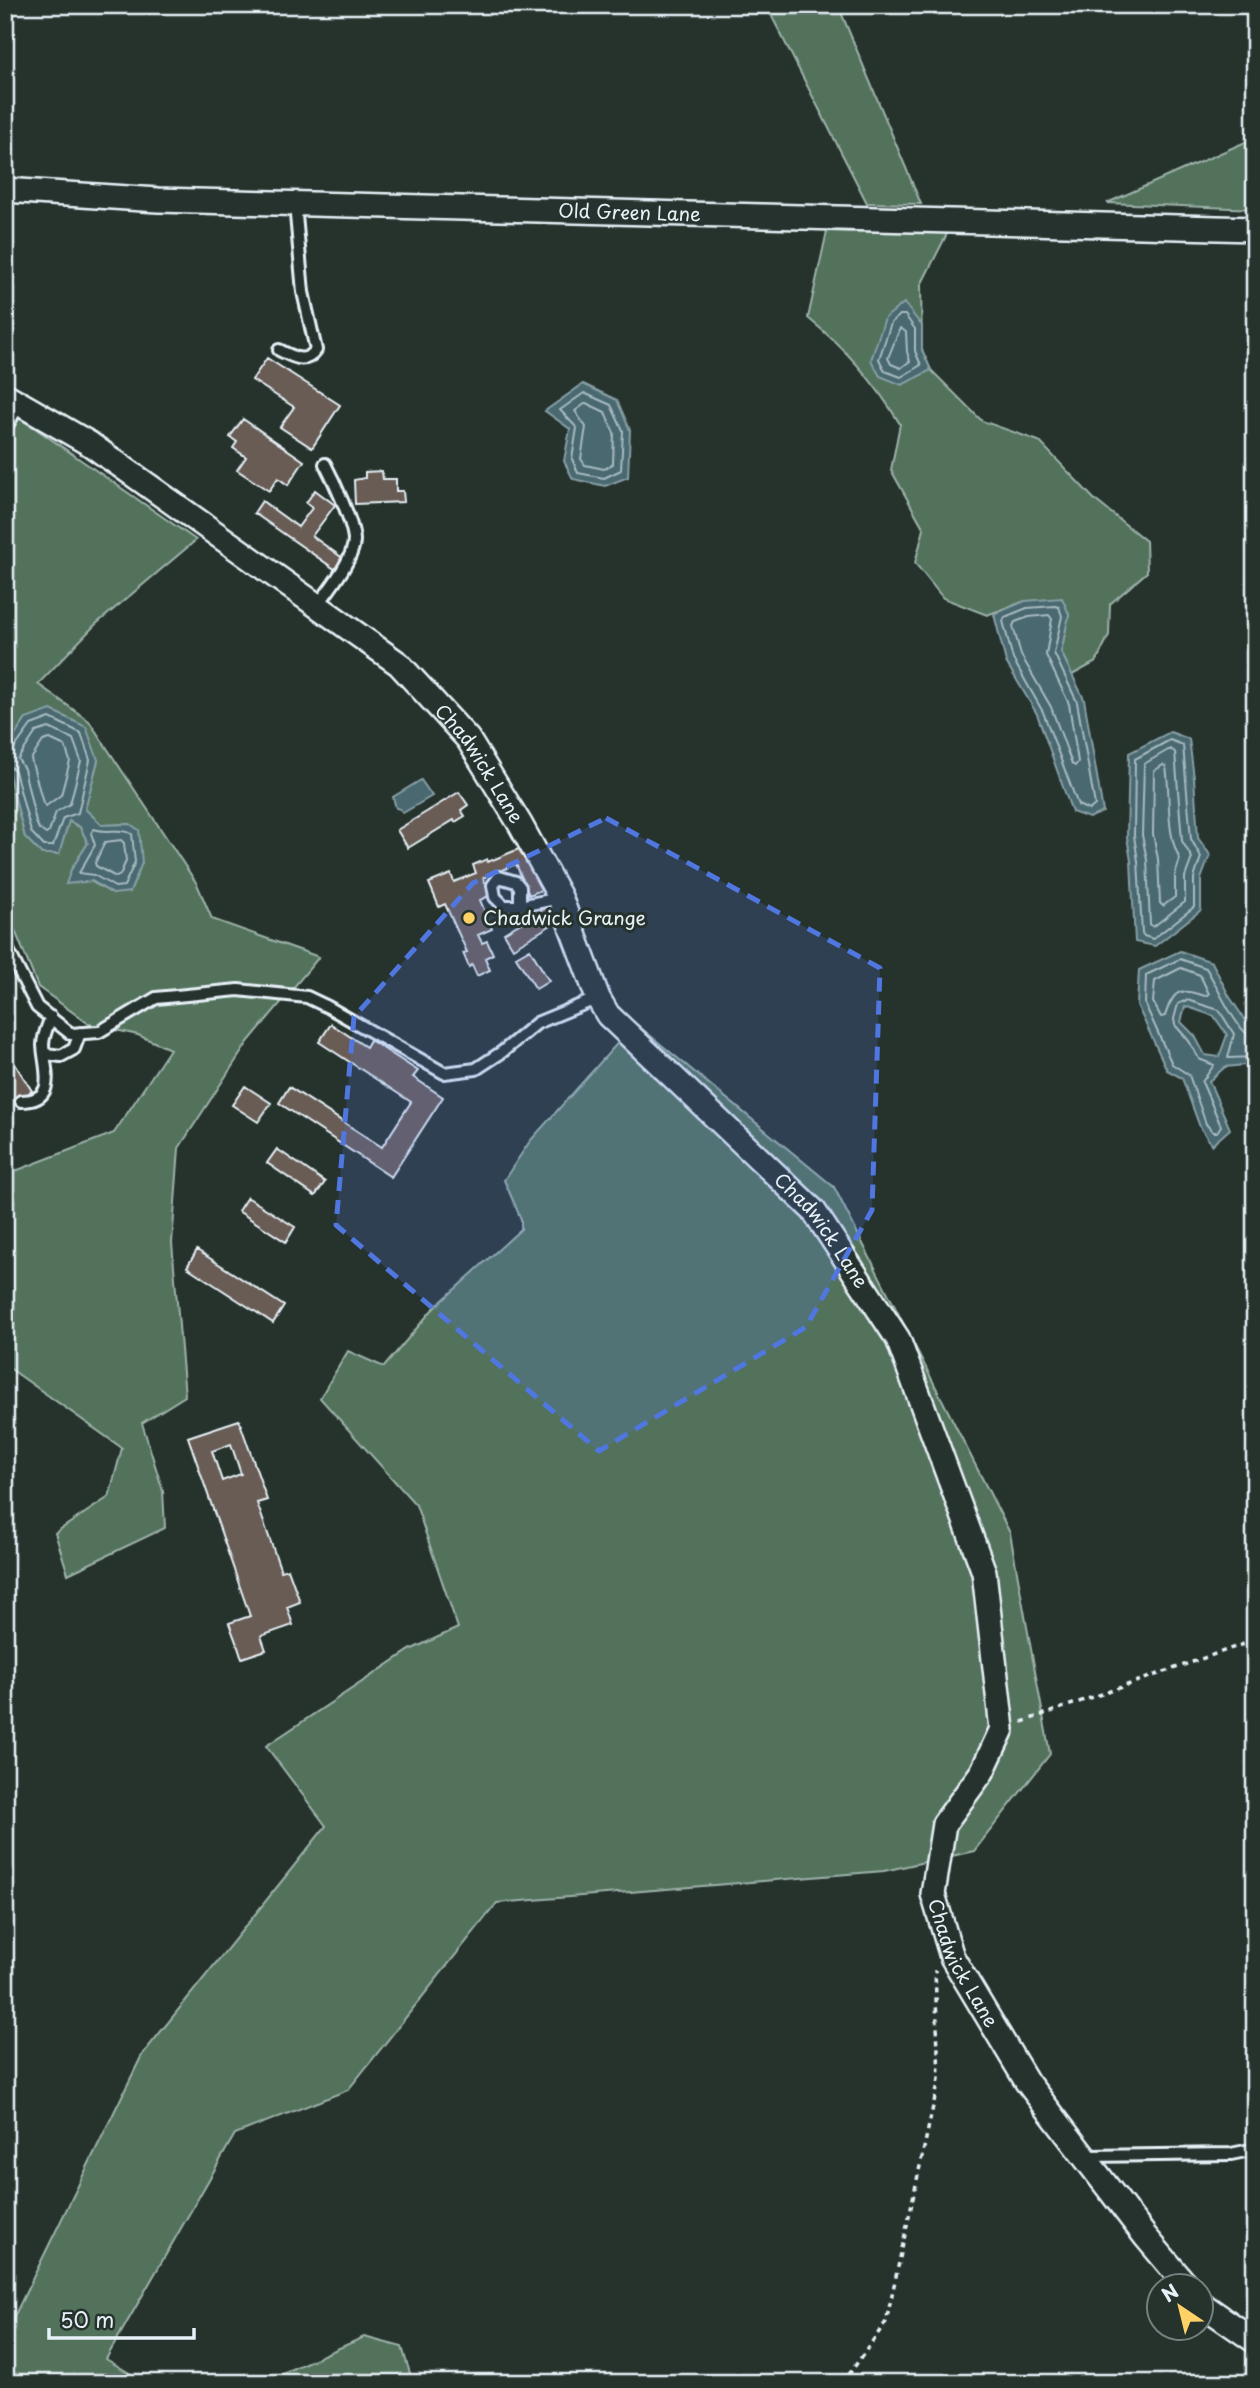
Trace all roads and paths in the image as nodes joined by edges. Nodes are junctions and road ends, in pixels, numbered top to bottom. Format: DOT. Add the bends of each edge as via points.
graph roads {
  1 [pos="5,190"];
  2 [pos="295,204"];
  3 [pos="1255,229"];
  4 [pos="279,350"];
  5 [pos="13,399"];
  6 [pos="5,429"];
  7 [pos="325,464"];
  8 [pos="317,606"];
  9 [pos="560,898"];
  10 [pos="520,906"];
  11 [pos="5,944"];
  12 [pos="598,998"];
  13 [pos="51,1017"];
  14 [pos="80,1033"];
  15 [pos="46,1055"];
  16 [pos="21,1101"];
  17 [pos="1255,1640"];
  18 [pos="1002,1729"];
  19 [pos="935,1961"];
  20 [pos="1255,2149"];
  21 [pos="1084,2156"];
  22 [pos="1175,2272"];
  23 [pos="1214,2313"];
  24 [pos="1255,2341"];
  25 [pos="844,2383"];
  1 -- 2 [label="street, Old Green Lane"];
  2 -- 3 [label="street, Old Green Lane"];
  2 -- 4 [label="lane" via="303,292 316,350 300,360"];
  5 -- 6 [label="lane"];
  5 -- 8 [label="street, Chadwick Lane" via="90,444"];
  7 -- 8 [label="lane" via="354,541 345,565"];
  8 -- 9 [label="street, Chadwick Lane" via="399,664 468,739"];
  9 -- 10 [label="lane"];
  9 -- 12 [label="street, Chadwick Lane"];
  11 -- 13 [label="lane" via="37,1007"];
  12 -- 14 [label="lane" via="537,1023 475,1069 444,1073 307,998 238,989 156,999 99,1032"];
  12 -- 18 [label="street, Chadwick Lane" via="608,1015 814,1211 898,1339 984,1572"];
  13 -- 14 [label="lane" via="71,1034"];
  13 -- 15 [label="lane" via="43,1044"];
  14 -- 15 [label="lane" via="74,1049 61,1056"];
  15 -- 16 [label="lane" via="48,1082 41,1096"];
  17 -- 18 [label="path"];
  18 -- 21 [label="street, Chadwick Lane" via="982,1772 944,1824 933,1894 952,1957 1027,2082"];
  19 -- 25 [label="path" via="939,2079 886,2322"];
  20 -- 21 [label="lane" via="1231,2154"];
  21 -- 22 [label="street, Chadwick Lane"];
  23 -- 24 [label="street"];
}
